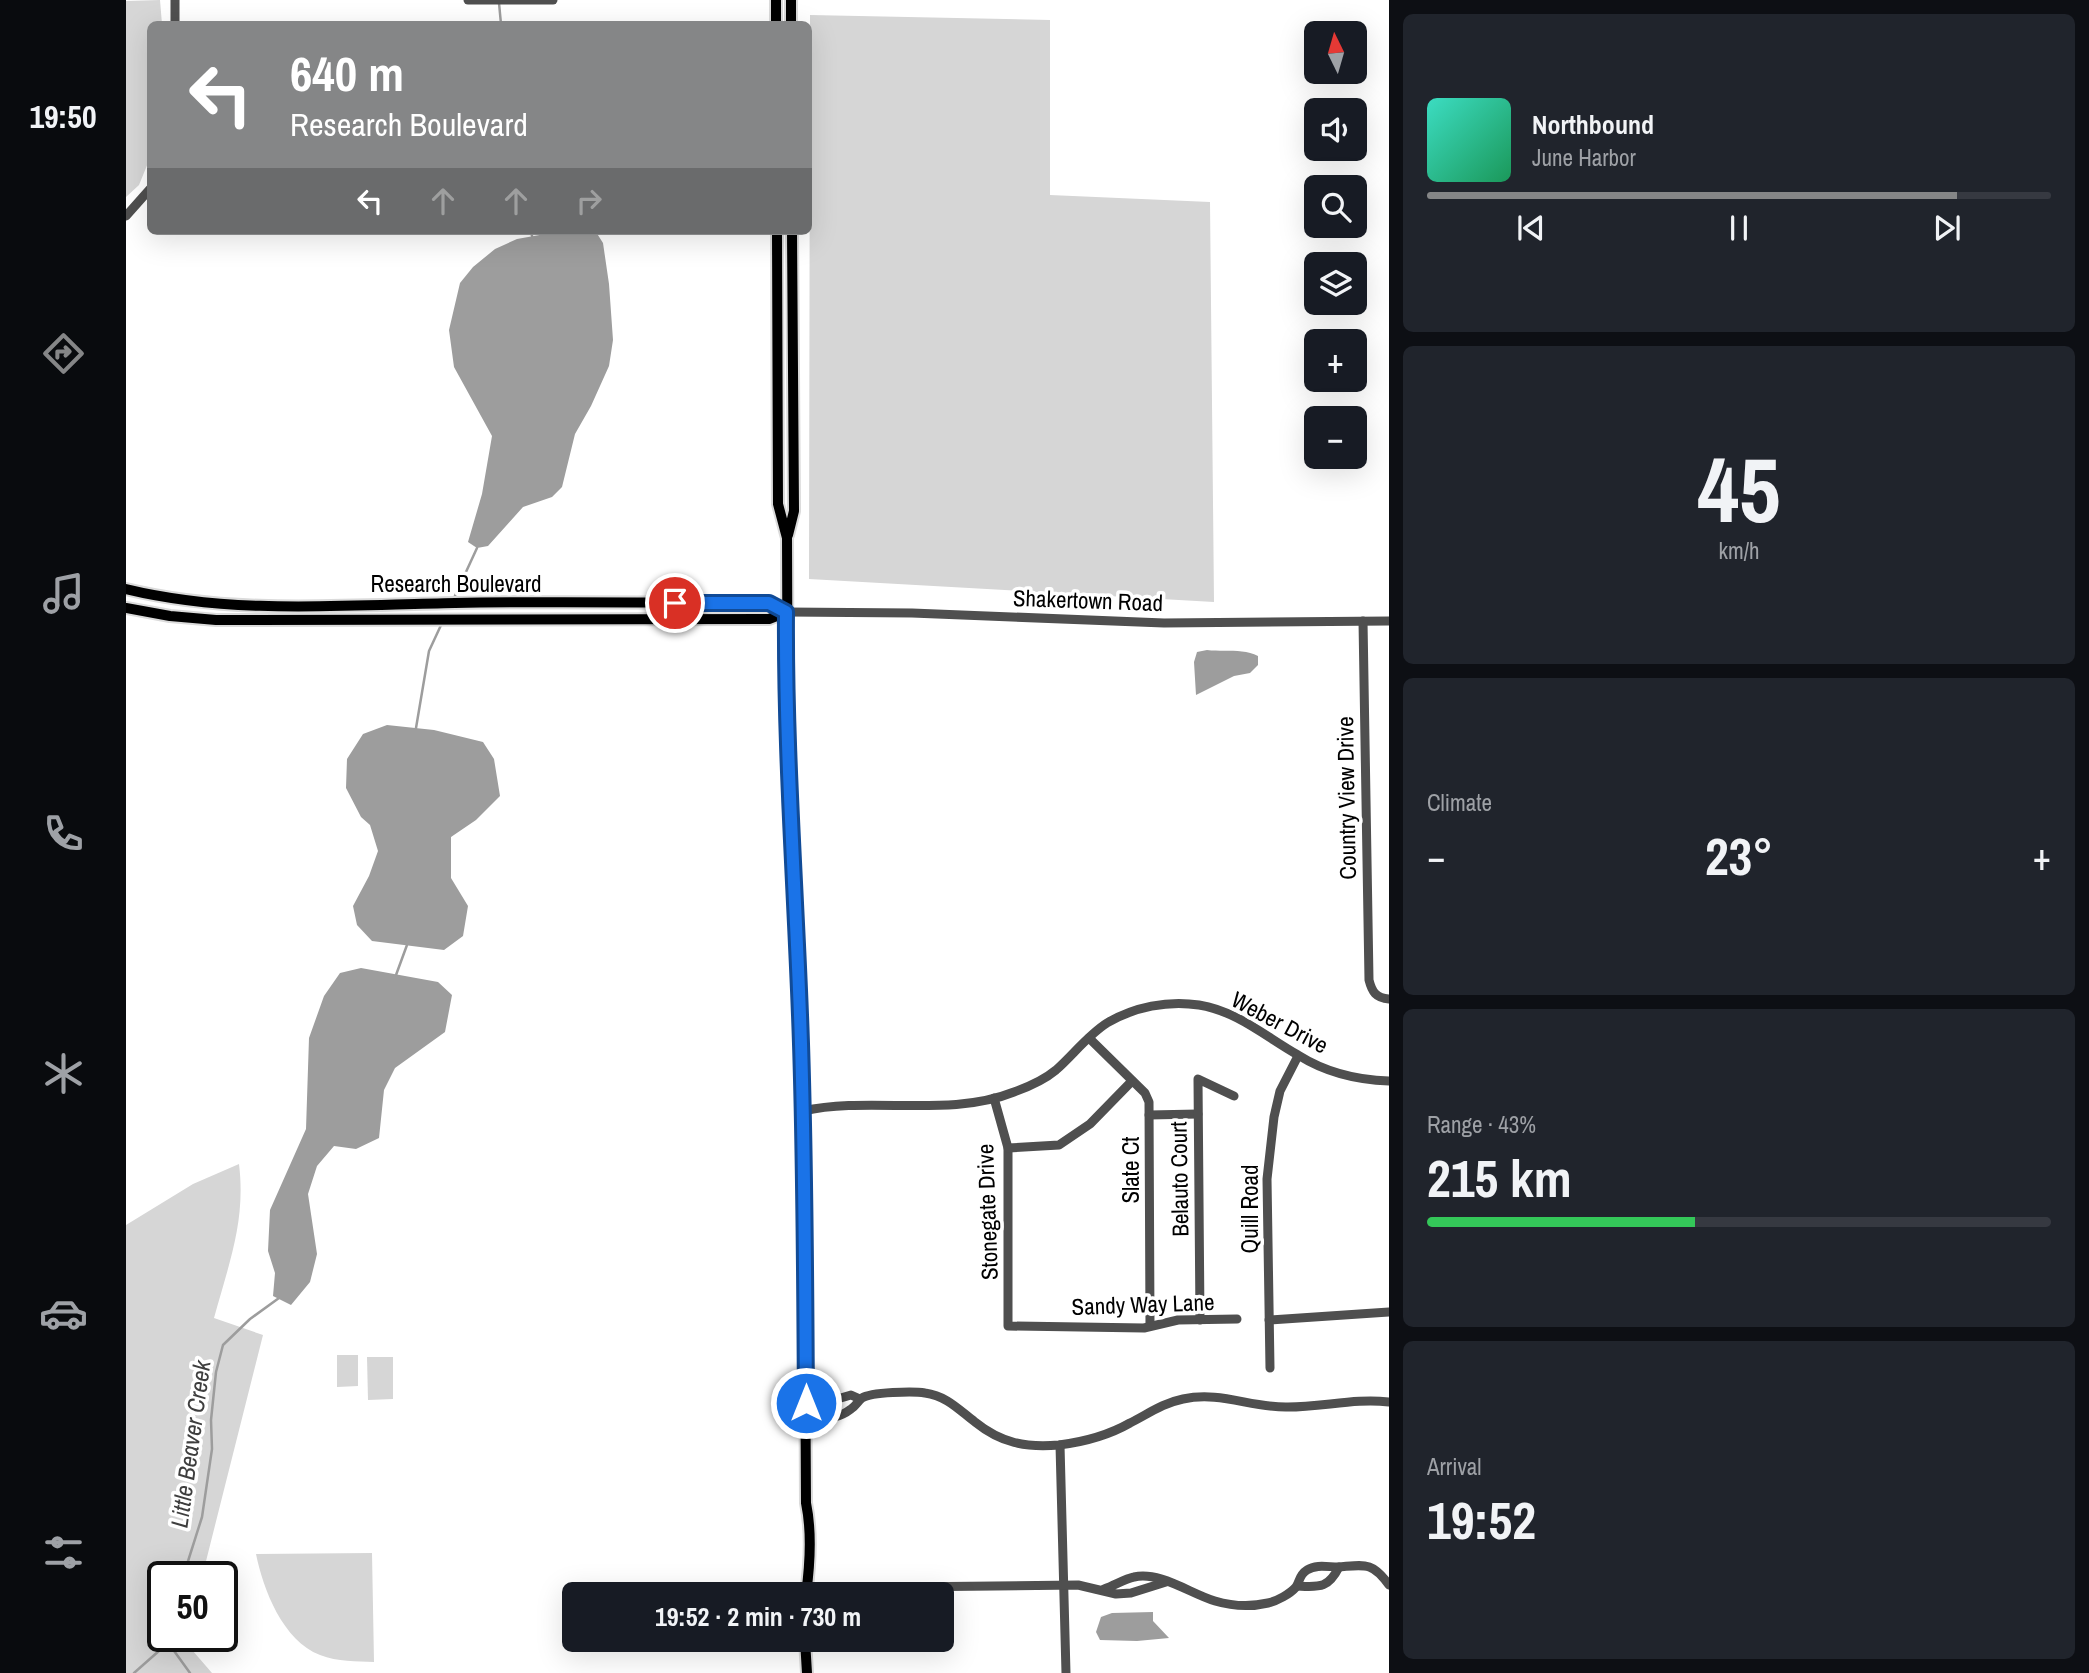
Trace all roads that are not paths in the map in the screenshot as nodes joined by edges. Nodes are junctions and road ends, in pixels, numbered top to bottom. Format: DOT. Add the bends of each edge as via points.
graph roads {
  1 [pos="175,0"];
  2 [pos="468,0"];
  3 [pos="523,0"];
  4 [pos="553,0"];
  5 [pos="776,0"];
  6 [pos="791,0"];
  7 [pos="477,1"];
  8 [pos="175,21"];
  9 [pos="776,21"];
  10 [pos="791,21"];
  11 [pos="147,193"];
  12 [pos="126,216"];
  13 [pos="777,235"];
  14 [pos="792,235"];
  15 [pos="778,318"];
  16 [pos="793,318"];
  17 [pos="787,538"];
  18 [pos="126,589"];
  19 [pos="126,608"];
  20 [pos="786,612"];
  21 [pos="1363,621"];
  22 [pos="1389,621"];
  23 [pos="1389,999"];
  24 [pos="1089,1038"];
  25 [pos="1298,1056"];
  26 [pos="1132,1081"];
  27 [pos="1389,1081"];
  28 [pos="1234,1096"];
  29 [pos="994,1098"];
  30 [pos="803,1111"];
  31 [pos="1198,1114"];
  32 [pos="1149,1115"];
  33 [pos="1008,1149"];
  34 [pos="1389,1312"];
  35 [pos="1237,1319"];
  36 [pos="1200,1320"];
  37 [pos="1269,1321"];
  38 [pos="1008,1326"];
  39 [pos="1150,1326"];
  40 [pos="1270,1368"];
  41 [pos="860,1399"];
  42 [pos="1389,1402"];
  43 [pos="806,1403"];
  44 [pos="806,1420"];
  45 [pos="1060,1445"];
  46 [pos="1339,1567"];
  47 [pos="808,1582"];
  48 [pos="1389,1585"];
  49 [pos="1297,1586"];
  50 [pos="1063,1587"];
  51 [pos="954,1589"];
  52 [pos="806,1652"];
  53 [pos="807,1673"];
  54 [pos="1066,1673"];
  1 -- 8 [label="street"];
  2 -- 7 [label="street"];
  3 -- 4 [label="street"];
  3 -- 7 [label="street"];
  5 -- 9 [label="main road"];
  6 -- 10 [label="main road"];
  11 -- 12 [label="street"];
  13 -- 15 [label="main road"];
  14 -- 16 [label="main road"];
  15 -- 16 [label="main road"];
  15 -- 17 [label="main road" via="778,504"];
  16 -- 17 [label="main road" via="794,511"];
  17 -- 20 [label="main road"];
  18 -- 20 [label="main road, Research Boulevard" via="226,605 769,603"];
  19 -- 20 [label="main road, Research Boulevard" via="216,620 769,619"];
  20 -- 21 [label="street, Shakertown Road" via="1164,623"];
  20 -- 30 [label="main road" via="788,792"];
  21 -- 22 [label="street, Shakertown Road"];
  21 -- 23 [label="street, Country View Drive" via="1369,974 1375,994"];
  24 -- 25 [label="street, Weber Drive" via="1129,1012 1156,1005 1199,1005 1233,1016"];
  24 -- 26 [label="street, Slate Ct"];
  24 -- 29 [label="street, Weber Drive" via="1055,1071"];
  25 -- 27 [label="street, Weber Drive" via="1328,1070"];
  25 -- 37 [label="street, Quill Road" via="1280,1091 1269,1147"];
  26 -- 32 [label="street, Slate Ct" via="1145,1093"];
  26 -- 33 [label="street" via="1090,1125 1059,1145"];
  28 -- 31 [label="street, Belauto Court" via="1198,1079"];
  29 -- 30 [label="street, Weber Drive" via="959,1104"];
  29 -- 33 [label="street, Stonegate Drive"];
  30 -- 43 [label="main road"];
  31 -- 32 [label="street"];
  31 -- 36 [label="street, Belauto Court"];
  32 -- 39 [label="street, Slate Ct"];
  33 -- 38 [label="street, Stonegate Drive"];
  34 -- 37 [label="street"];
  35 -- 36 [label="street, Sandy Way Lane"];
  36 -- 39 [label="street, Sandy Way Lane"];
  37 -- 40 [label="street, Quill Road"];
  38 -- 39 [label="street, Sandy Way Lane"];
  41 -- 43 [label="street" via="851,1395"];
  41 -- 44 [label="street" via="845,1414"];
  41 -- 45 [label="street" via="922,1392 952,1403 1014,1445"];
  42 -- 45 [label="street" via="1286,1408 1220,1396 1183,1399 1102,1436"];
  43 -- 44 [label="main road"];
  44 -- 47 [label="main road"];
  45 -- 50 [label="street"];
  46 -- 48 [label="street" via="1365,1565 1376,1569"];
  46 -- 49 [label="street" via="1323,1585"];
  46 -- 49 [label="street" via="1309,1568"];
  49 -- 50 [label="street" via="1271,1603 1230,1604 1166,1582 1115,1594 1077,1585"];
  50 -- 51 [label="street"];
  50 -- 54 [label="street"];
  52 -- 53 [label="main road"];
}
